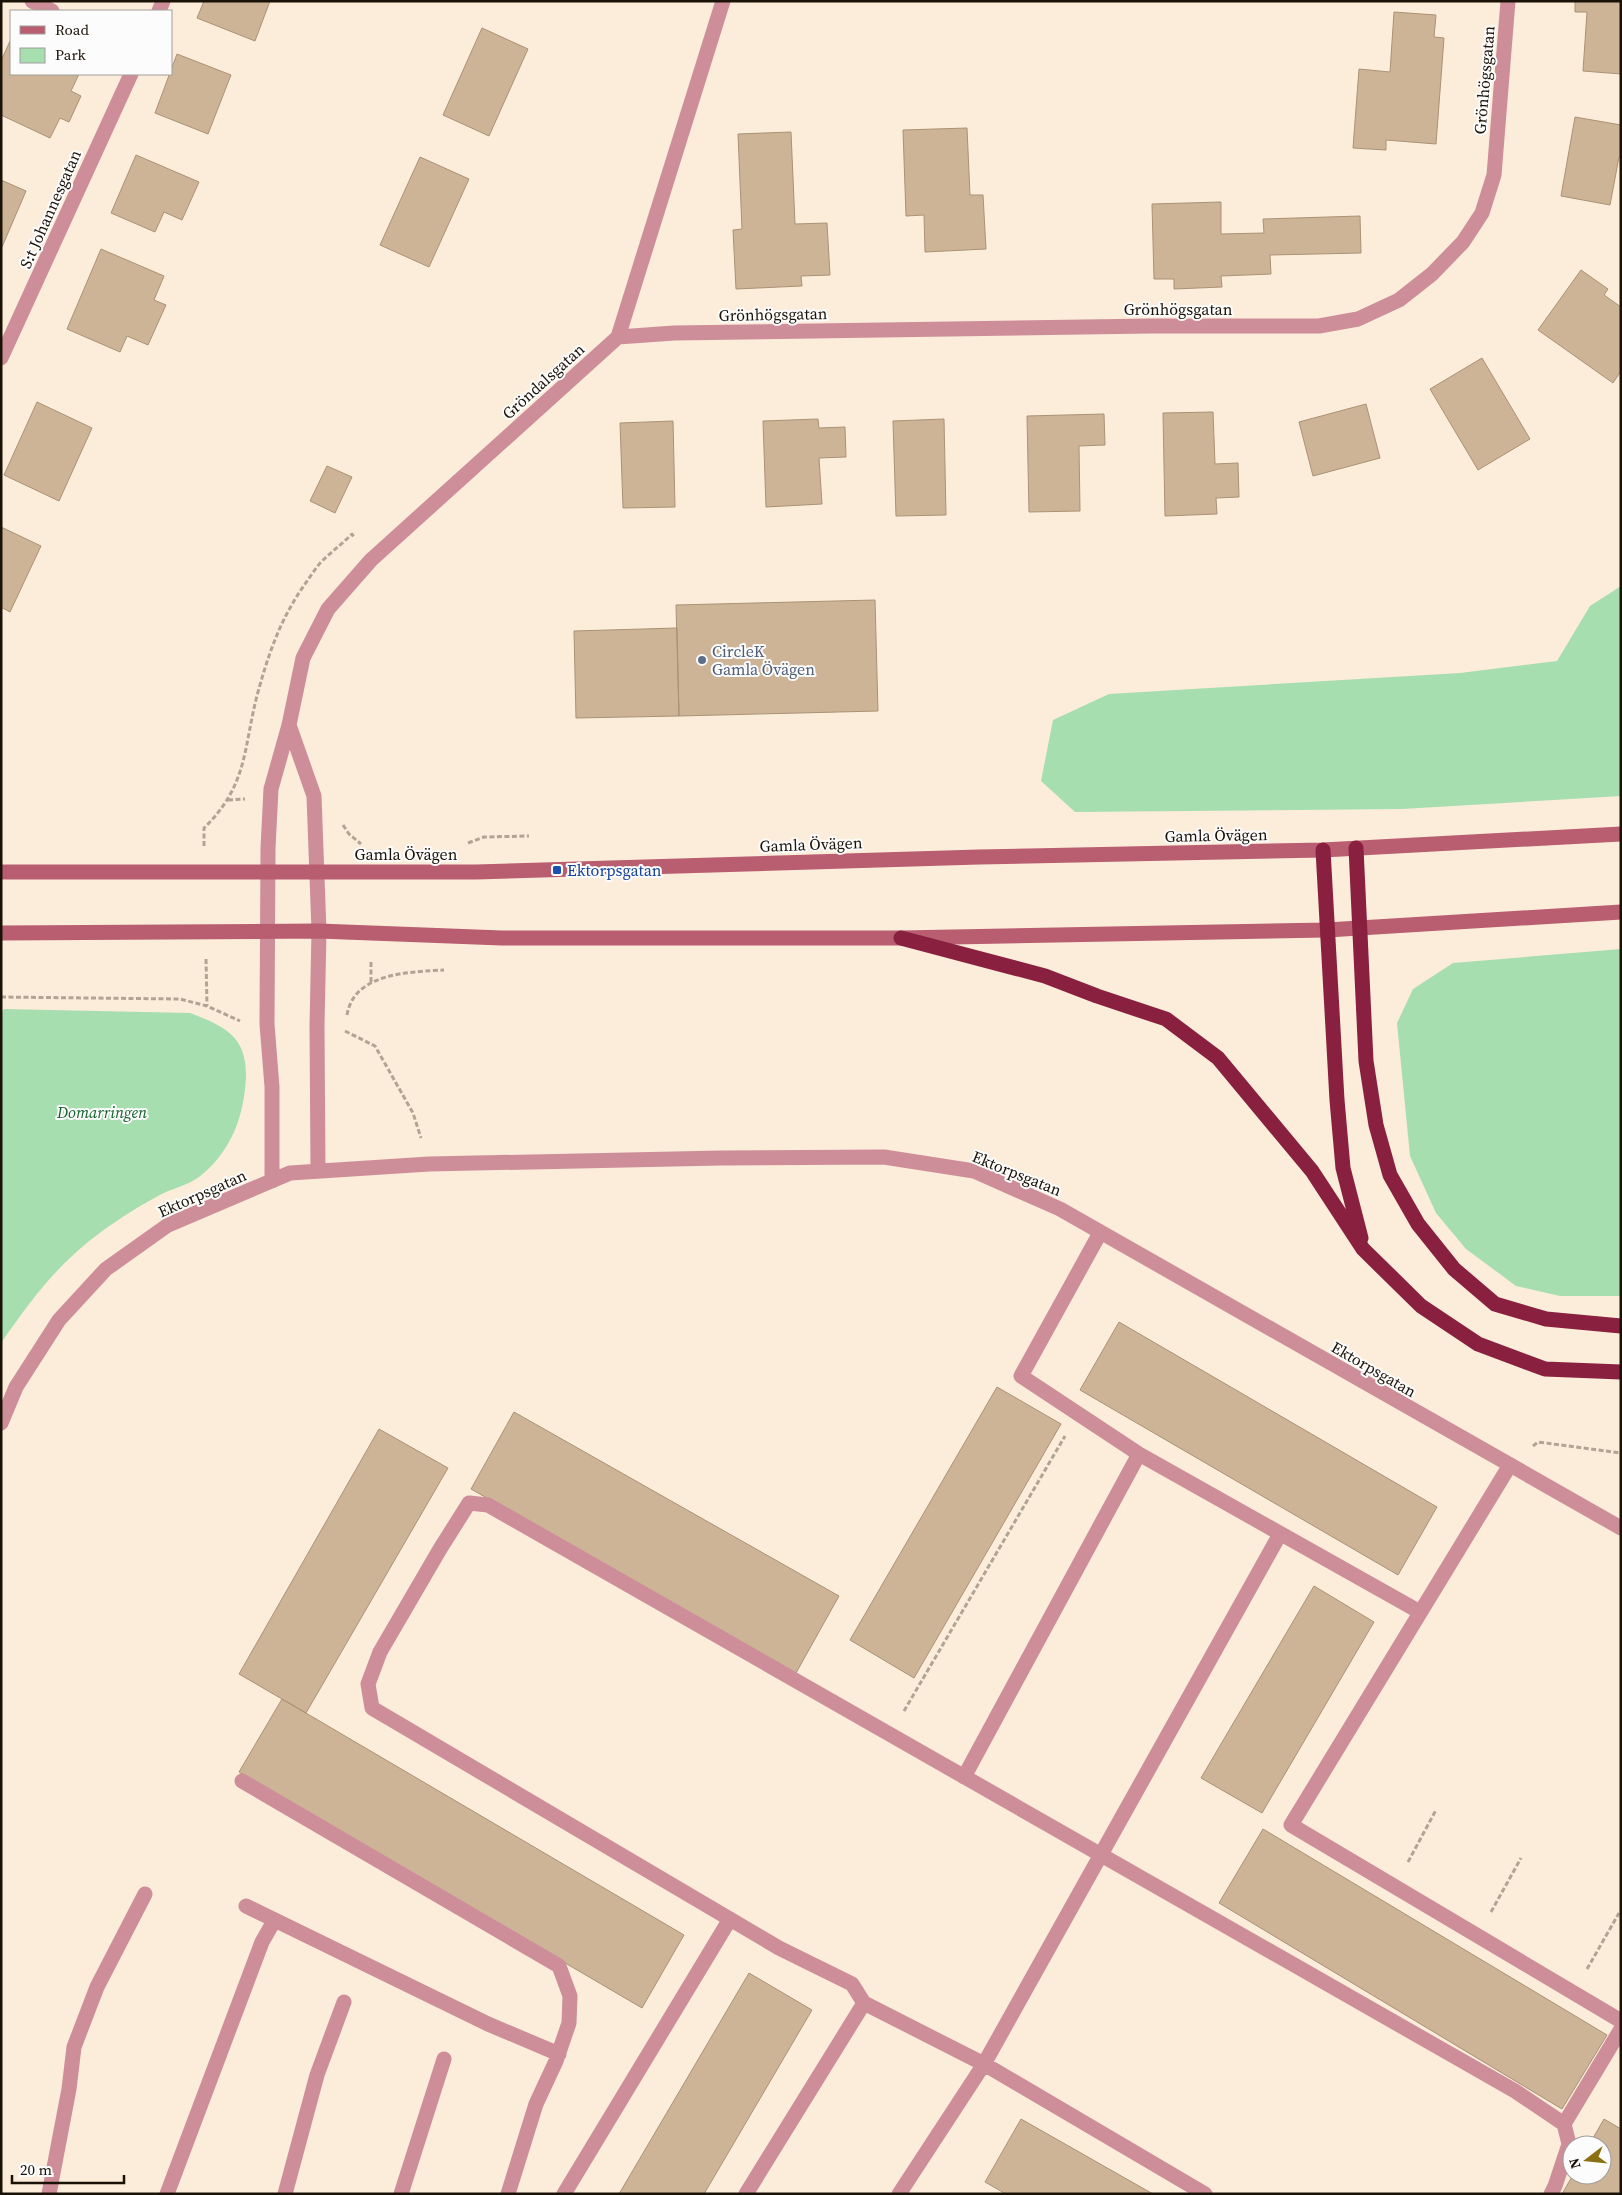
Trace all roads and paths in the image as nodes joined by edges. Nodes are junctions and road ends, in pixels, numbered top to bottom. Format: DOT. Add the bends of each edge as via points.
graph roads {
  1 [pos="32,1"];
  2 [pos="723,1"];
  3 [pos="1508,1"];
  4 [pos="50,10"];
  5 [pos="130,75"];
  6 [pos="618,337"];
  7 [pos="1,358"];
  8 [pos="289,725"];
  9 [pos="228,800"];
  10 [pos="342,823"];
  11 [pos="204,828"];
  12 [pos="1621,834"];
  13 [pos="369,847"];
  14 [pos="1356,848"];
  15 [pos="1324,850"];
  16 [pos="268,871"];
  17 [pos="318,871"];
  18 [pos="1,872"];
  19 [pos="1621,912"];
  20 [pos="1359,929"];
  21 [pos="1327,930"];
  22 [pos="205,931"];
  23 [pos="267,931"];
  24 [pos="319,931"];
  25 [pos="1,932"];
  26 [pos="901,938"];
  27 [pos="444,970"];
  28 [pos="1,997"];
  29 [pos="207,1006"];
  30 [pos="246,1024"];
  31 [pos="429,1164"];
  32 [pos="318,1171"];
  33 [pos="272,1181"];
  34 [pos="1100,1232"];
  35 [pos="1363,1249"];
  36 [pos="1621,1326"];
  37 [pos="1621,1372"];
  38 [pos="1078,1413"];
  39 [pos="1,1423"];
  40 [pos="1621,1453"];
  41 [pos="1139,1454"];
  42 [pos="1510,1465"];
  43 [pos="1621,1528"];
  44 [pos="1280,1534"];
  45 [pos="1420,1612"];
  46 [pos="890,1735"];
  47 [pos="964,1777"];
  48 [pos="242,1781"];
  49 [pos="1436,1810"];
  50 [pos="1102,1853"];
  51 [pos="1521,1858"];
  52 [pos="1394,1886"];
  53 [pos="145,1894"];
  54 [pos="246,1906"];
  55 [pos="1619,1913"];
  56 [pos="730,1919"];
  57 [pos="274,1921"];
  58 [pos="1478,1936"];
  59 [pos="1573,1993"];
  60 [pos="344,2002"];
  61 [pos="864,2003"];
  62 [pos="1621,2021"];
  63 [pos="1621,2030"];
  64 [pos="558,2054"];
  65 [pos="444,2059"];
  66 [pos="984,2064"];
  67 [pos="1564,2124"];
  68 [pos="50,2194"];
  69 [pos="167,2194"];
  70 [pos="285,2194"];
  71 [pos="401,2194"];
  72 [pos="508,2194"];
  73 [pos="564,2194"];
  74 [pos="746,2194"];
  75 [pos="899,2194"];
  76 [pos="1205,2194"];
  77 [pos="1551,2194"];
  1 -- 4 [label="street"];
  2 -- 6 [label="street"];
  3 -- 6 [label="street, Grönhögsgatan" via="1494,175 1482,213 1463,242 1432,274 1399,300 1358,319 1319,326 704,333"];
  5 -- 7 [label="street, S:t Johannesgatan"];
  6 -- 8 [label="street, Gröndalsgatan" via="371,560 328,609 303,658"];
  8 -- 16 [label="street, Gröndalsgatan" via="270,789"];
  8 -- 17 [label="street" via="314,796"];
  9 -- 11 [label="path"];
  10 -- 13 [label="path" via="349,834"];
  12 -- 14 [label="main road, Gamla Övägen"];
  14 -- 15 [label="main road, Gamla Övägen"];
  14 -- 20 [label="highway"];
  15 -- 17 [label="main road, Gamla Övägen" via="476,872"];
  15 -- 21 [label="highway"];
  16 -- 17 [label="main road, Gamla Övägen"];
  16 -- 18 [label="main road, Gamla Övägen"];
  16 -- 23 [label="street, Ektorpsgatan"];
  17 -- 24 [label="street"];
  19 -- 20 [label="main road"];
  20 -- 21 [label="main road"];
  20 -- 36 [label="highway" via="1366,1061 1376,1125 1390,1176 1418,1224 1454,1269 1495,1304 1546,1319"];
  21 -- 26 [label="main road"];
  21 -- 35 [label="highway" via="1343,1168"];
  22 -- 23 [label="main road"];
  22 -- 25 [label="main road"];
  22 -- 29 [label="path"];
  23 -- 24 [label="main road"];
  23 -- 33 [label="street, Ektorpsgatan"];
  24 -- 26 [label="main road" via="502,938"];
  24 -- 32 [label="street"];
  26 -- 35 [label="highway" via="1045,976 1166,1019 1218,1058 1312,1171"];
  27 -- 31 [label="path" via="414,972 371,982 358,992 348,1007 344,1031 375,1046 413,1113"];
  28 -- 29 [label="path" via="180,998"];
  29 -- 30 [label="path"];
  31 -- 32 [label="street, Ektorpsgatan"];
  31 -- 34 [label="street, Ektorpsgatan" via="884,1157 974,1171 1060,1209"];
  32 -- 33 [label="street, Ektorpsgatan" via="290,1173"];
  33 -- 39 [label="street, Ektorpsgatan" via="168,1225 106,1269 59,1320 16,1387"];
  34 -- 38 [label="street" via="1021,1376"];
  34 -- 42 [label="street, Ektorpsgatan"];
  35 -- 37 [label="highway" via="1421,1306 1478,1344 1545,1369"];
  38 -- 41 [label="street"];
  38 -- 46 [label="path"];
  40 -- 42 [label="path" via="1538,1442"];
  41 -- 44 [label="street"];
  41 -- 47 [label="street"];
  42 -- 43 [label="street, Ektorpsgatan"];
  42 -- 45 [label="street"];
  44 -- 45 [label="street"];
  44 -- 50 [label="street"];
  45 -- 52 [label="street" via="1291,1826"];
  46 -- 47 [label="street"];
  46 -- 56 [label="street" via="488,1505 469,1503 380,1652 368,1684 372,1708"];
  47 -- 50 [label="street"];
  48 -- 64 [label="street" via="560,1966 570,1996 569,2023"];
  49 -- 52 [label="path"];
  50 -- 66 [label="street"];
  50 -- 67 [label="street" via="1515,2091"];
  51 -- 58 [label="path"];
  52 -- 58 [label="street"];
  53 -- 68 [label="street" via="97,1987 74,2047"];
  54 -- 57 [label="street"];
  55 -- 59 [label="path"];
  56 -- 61 [label="street" via="779,1948 852,1984"];
  56 -- 73 [label="street"];
  57 -- 64 [label="street" via="488,2024"];
  57 -- 69 [label="street" via="262,1942"];
  58 -- 59 [label="street"];
  59 -- 62 [label="street"];
  60 -- 70 [label="street" via="318,2075"];
  61 -- 66 [label="street"];
  61 -- 74 [label="street"];
  63 -- 67 [label="street"];
  64 -- 72 [label="street" via="536,2104"];
  65 -- 71 [label="street"];
  66 -- 75 [label="street"];
  66 -- 76 [label="street"];
  67 -- 77 [label="street" via="1569,2144"];
}
